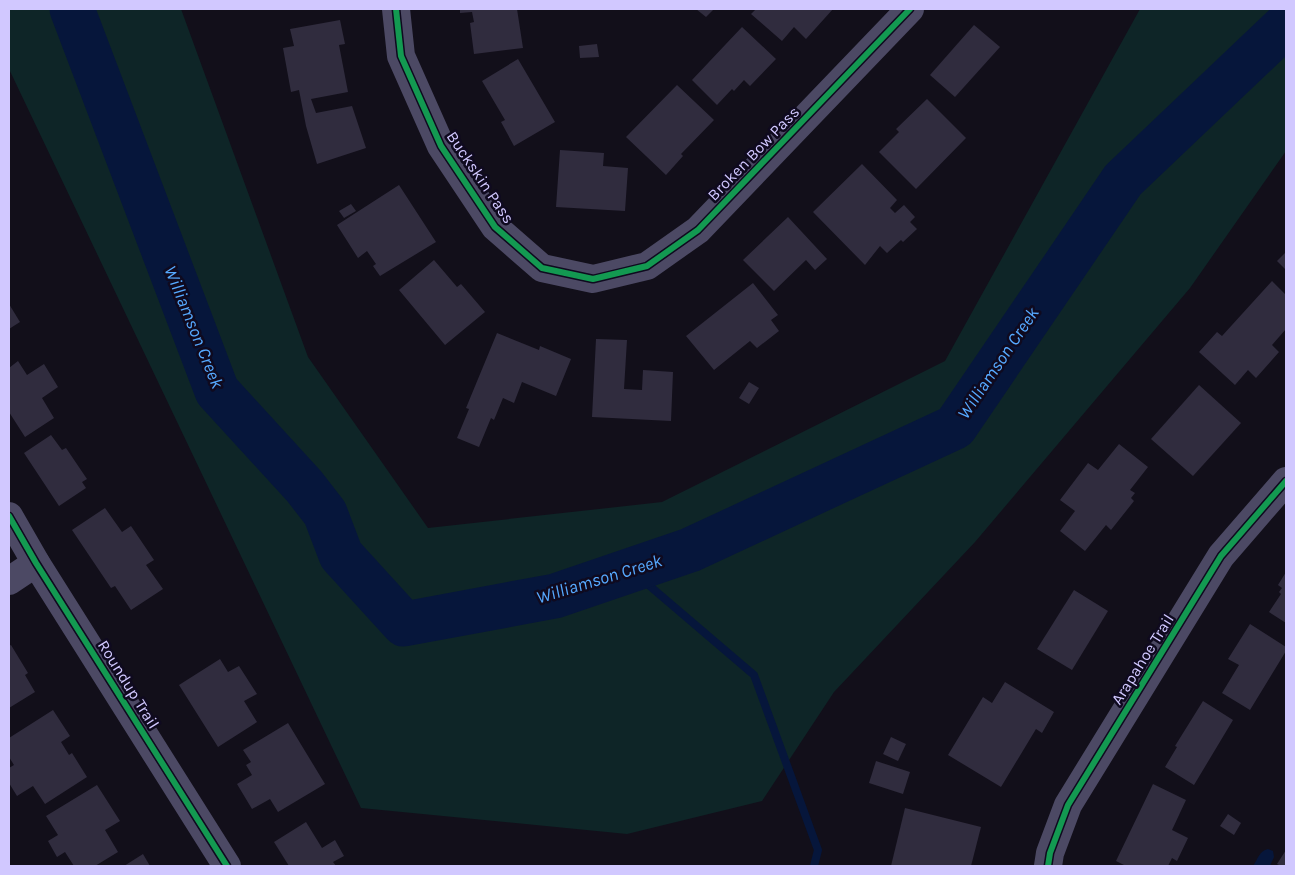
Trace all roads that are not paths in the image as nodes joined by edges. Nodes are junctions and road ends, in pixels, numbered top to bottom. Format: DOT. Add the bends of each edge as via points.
graph roads {
  1 [pos="396,9"];
  2 [pos="910,9"];
  3 [pos="593,279"];
  4 [pos="1286,481"];
  5 [pos="9,516"];
  6 [pos="36,563"];
  7 [pos="9,581"];
  8 [pos="227,866"];
  9 [pos="1048,866"];
  1 -- 3 [label="street, Buckskin Pass" via="401,56 441,146 495,227 542,268"];
  2 -- 3 [label="street, Broken Bow Pass" via="698,230 646,266"];
  4 -- 9 [label="street, Arapahoe Trail" via="1221,556 1068,805"];
  5 -- 6 [label="street, Roundup Trail"];
  6 -- 7 [label="street"];
  6 -- 8 [label="street, Roundup Trail"];
}
